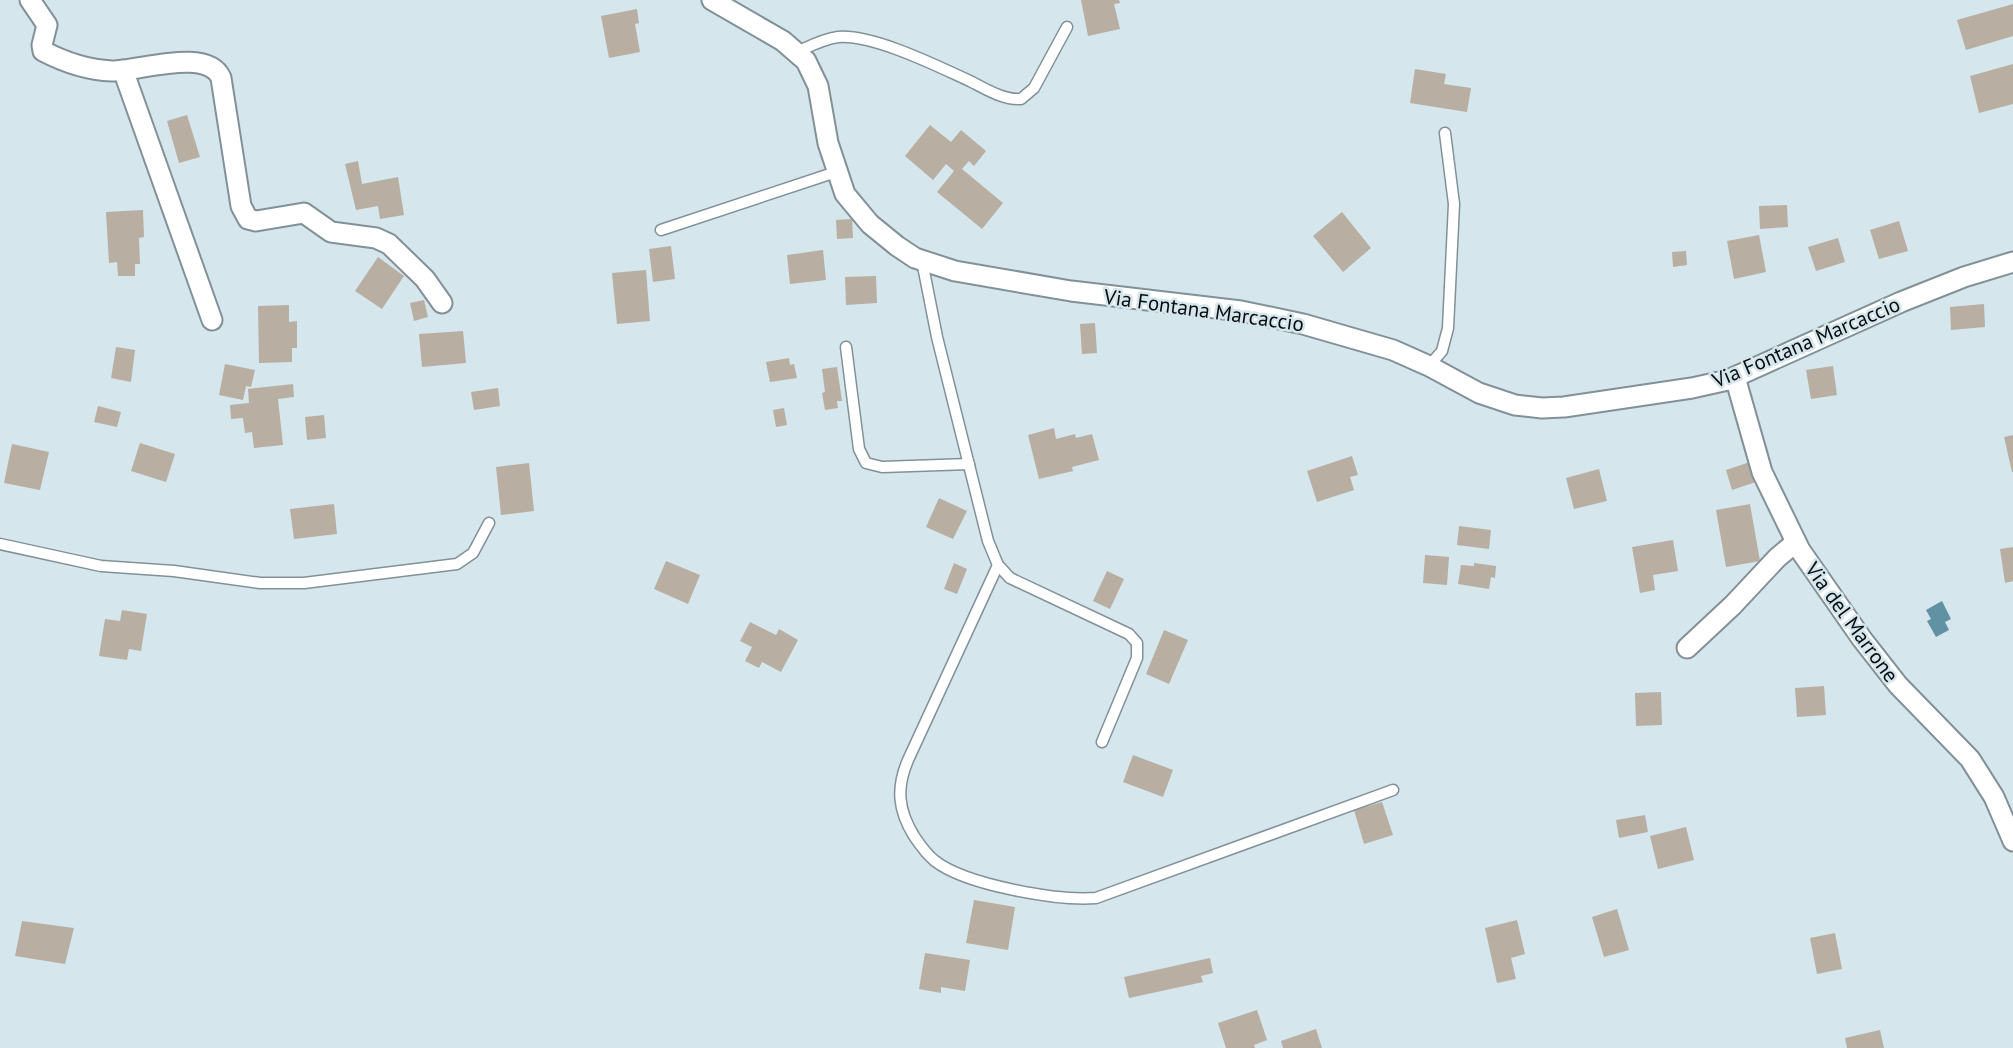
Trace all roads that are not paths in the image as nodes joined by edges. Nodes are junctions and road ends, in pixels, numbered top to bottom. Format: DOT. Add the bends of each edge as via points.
graph roads {
  1 [pos="30,0"];
  2 [pos="712,0"];
  3 [pos="1066,27"];
  4 [pos="797,52"];
  5 [pos="123,70"];
  6 [pos="1445,133"];
  7 [pos="836,172"];
  8 [pos="661,230"];
  9 [pos="922,261"];
  10 [pos="2013,262"];
  11 [pos="442,303"];
  12 [pos="212,320"];
  13 [pos="846,347"];
  14 [pos="1429,366"];
  15 [pos="1735,377"];
  16 [pos="969,464"];
  17 [pos="489,523"];
  18 [pos="1796,542"];
  19 [pos="0,544"];
  20 [pos="998,565"];
  21 [pos="1686,648"];
  22 [pos="1102,742"];
  23 [pos="1393,790"];
  24 [pos="2013,841"];
  1 -- 5 [label="street" via="47,25 43,51 81,66"];
  2 -- 4 [label="street, Via Fontana Marcaccio"];
  3 -- 4 [label="lane" via="1034,88 1021,99 1004,97 937,66 863,40 830,38"];
  4 -- 7 [label="street, Via Fontana Marcaccio" via="818,86"];
  5 -- 11 [label="street" via="188,62 214,68 222,84 241,206 248,219 304,213 331,232 381,240 425,279"];
  5 -- 12 [label="street"];
  6 -- 14 [label="lane" via="1454,204 1448,328 1442,351"];
  7 -- 8 [label="lane"];
  7 -- 9 [label="street, Via Fontana Marcaccio" via="849,200 870,224"];
  9 -- 14 [label="street, Via Fontana Marcaccio" via="1071,291 1276,318 1373,343"];
  9 -- 16 [label="lane"];
  10 -- 15 [label="street, Via Fontana Marcaccio" via="1901,302"];
  13 -- 16 [label="lane" via="859,449 866,463 882,467"];
  14 -- 15 [label="street, Via Fontana Marcaccio" via="1487,397 1542,408 1692,388"];
  15 -- 18 [label="street, Via del Marrone" via="1762,472"];
  16 -- 20 [label="lane"];
  17 -- 19 [label="lane" via="473,553 457,564 288,583 113,568"];
  18 -- 21 [label="street"];
  18 -- 24 [label="street, Via del Marrone" via="1893,679 1970,759 1994,797"];
  20 -- 22 [label="lane" via="1010,578 1129,634 1137,643 1137,657"];
  20 -- 23 [label="lane" via="900,782 904,818 937,862 1032,894 1096,898"];
}
